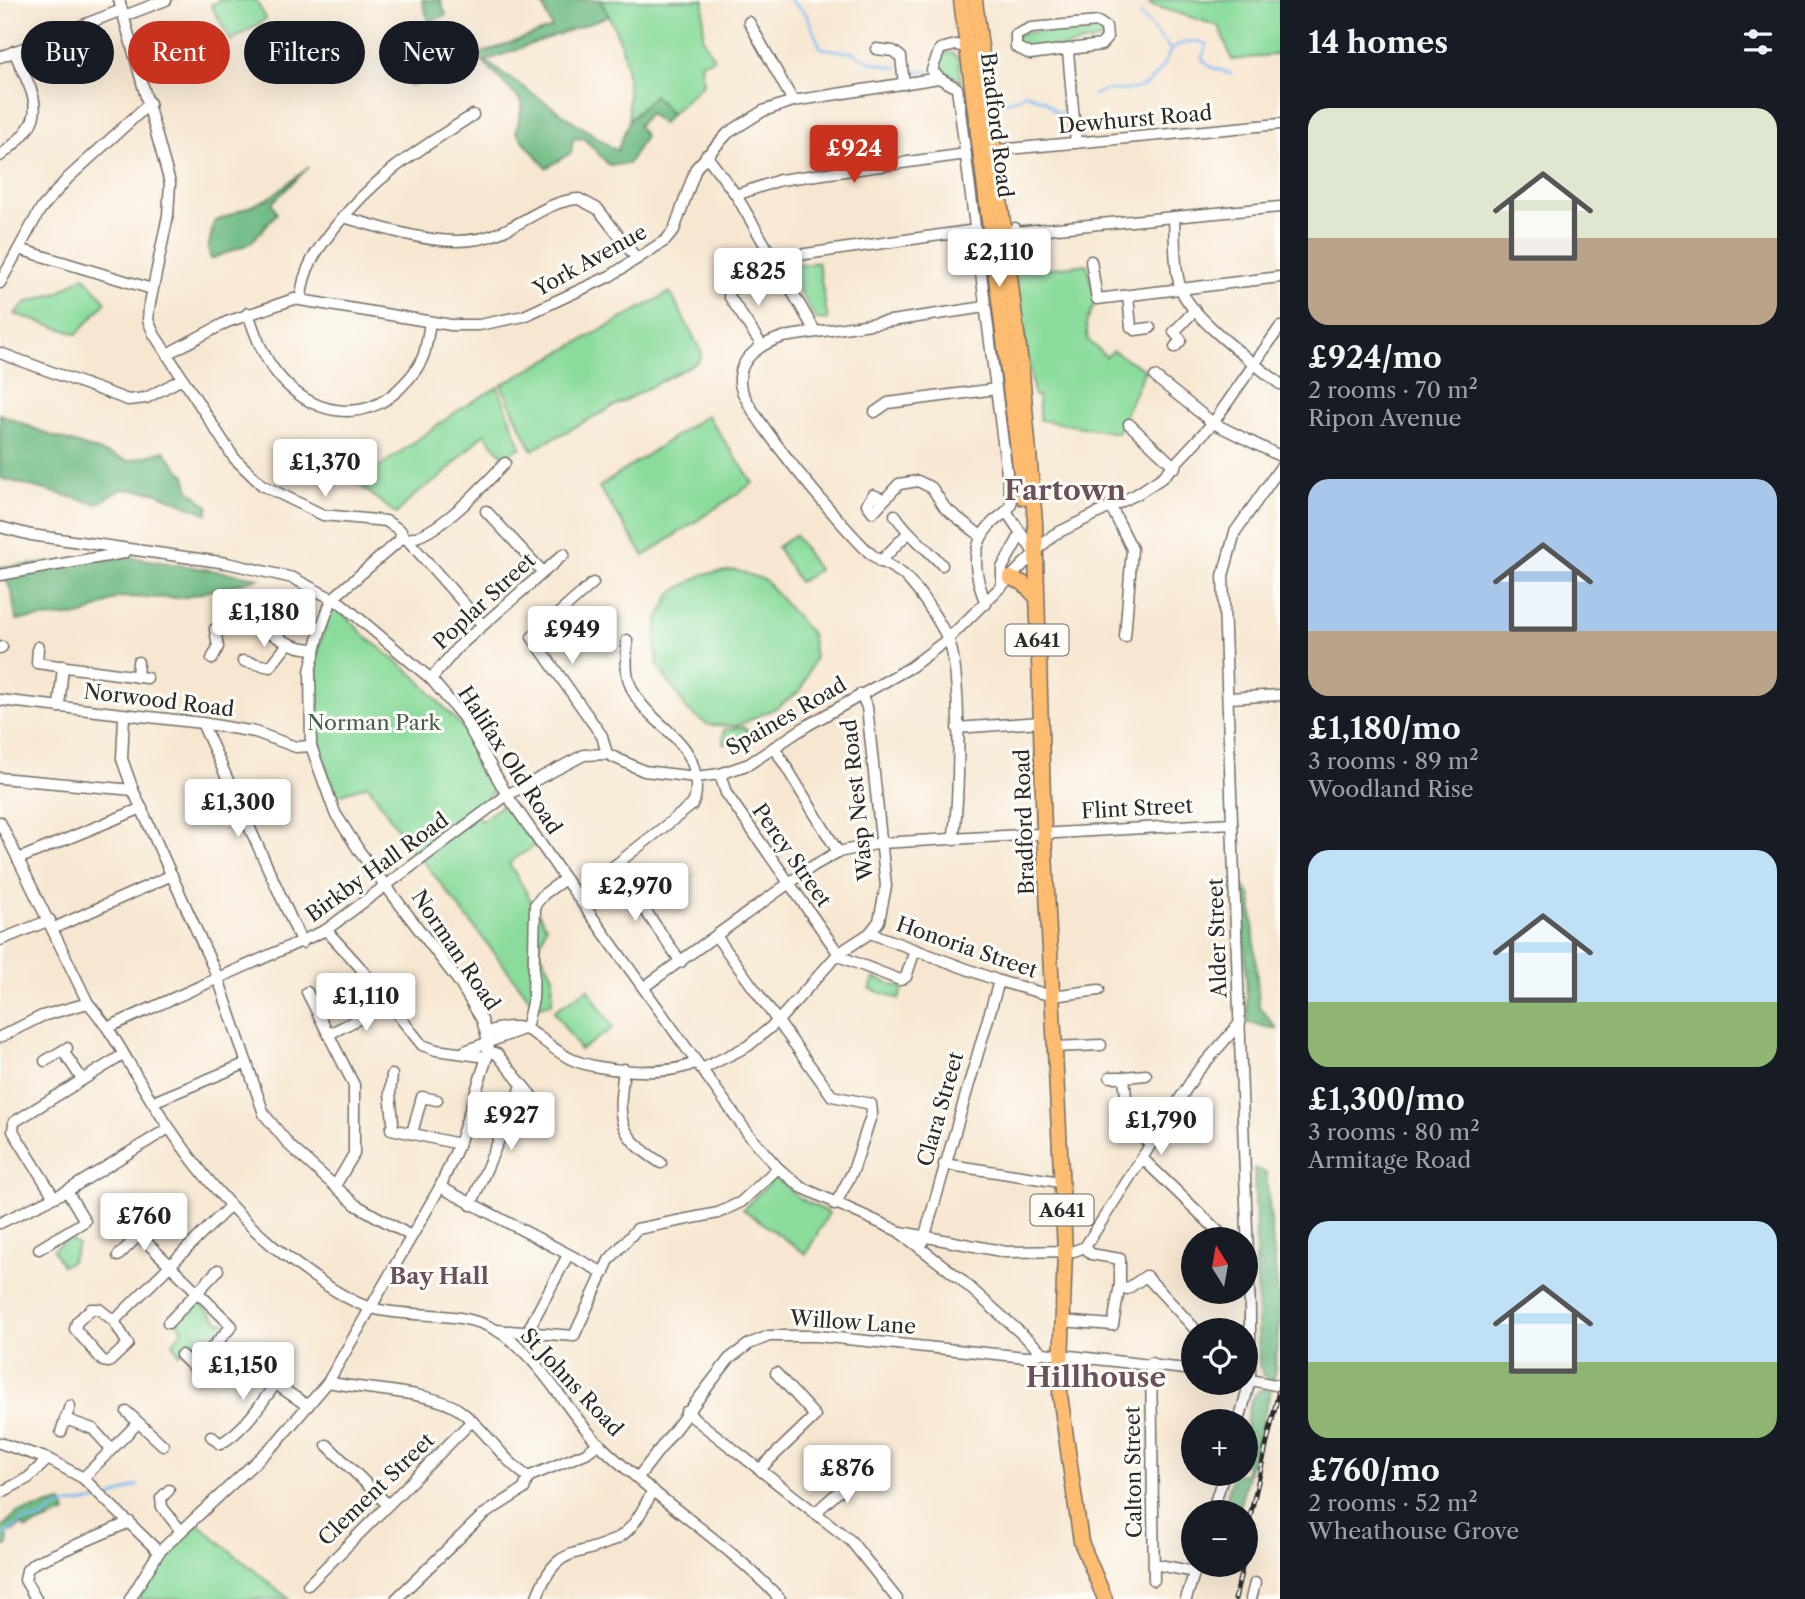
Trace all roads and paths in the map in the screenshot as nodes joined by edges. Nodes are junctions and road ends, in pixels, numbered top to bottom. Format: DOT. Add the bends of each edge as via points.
graph roads {
  1 [pos="166,0"];
  2 [pos="961,0"];
  3 [pos="975,0"];
  4 [pos="121,9"];
  5 [pos="749,22"];
  6 [pos="966,47"];
  7 [pos="876,49"];
  8 [pos="14,51"];
  9 [pos="1068,51"];
  10 [pos="982,52"];
  11 [pos="0,57"];
  12 [pos="939,78"];
  13 [pos="904,83"];
  14 [pos="793,101"];
  15 [pos="150,103"];
  16 [pos="473,116"];
  17 [pos="1280,124"];
  18 [pos="1076,143"];
  19 [pos="980,152"];
  20 [pos="706,155"];
  21 [pos="0,156"];
  22 [pos="736,195"];
  23 [pos="1280,207"];
  24 [pos="343,216"];
  25 [pos="1174,218"];
  26 [pos="1015,228"];
  27 [pos="976,230"];
  28 [pos="19,249"];
  29 [pos="637,259"];
  30 [pos="771,259"];
  31 [pos="1091,261"];
  32 [pos="1280,277"];
  33 [pos="0,283"];
  34 [pos="152,289"];
  35 [pos="1181,290"];
  36 [pos="729,296"];
  37 [pos="1128,296"];
  38 [pos="301,298"];
  39 [pos="985,307"];
  40 [pos="1195,310"];
  41 [pos="248,313"];
  42 [pos="430,323"];
  43 [pos="1130,323"];
  44 [pos="1116,326"];
  45 [pos="1280,327"];
  46 [pos="1150,328"];
  47 [pos="815,331"];
  48 [pos="761,344"];
  49 [pos="1175,347"];
  50 [pos="0,353"];
  51 [pos="167,354"];
  52 [pos="1254,363"];
  53 [pos="1155,377"];
  54 [pos="182,379"];
  55 [pos="1280,384"];
  56 [pos="996,389"];
  57 [pos="874,412"];
  58 [pos="1213,423"];
  59 [pos="1129,424"];
  60 [pos="1280,456"];
  61 [pos="505,463"];
  62 [pos="1175,467"];
  63 [pos="1280,468"];
  64 [pos="883,499"];
  65 [pos="1110,505"];
  66 [pos="486,511"];
  67 [pos="1006,512"];
  68 [pos="895,515"];
  69 [pos="1035,522"];
  70 [pos="0,527"];
  71 [pos="907,534"];
  72 [pos="1021,534"];
  73 [pos="1053,535"];
  74 [pos="981,536"];
  75 [pos="405,537"];
  76 [pos="134,551"];
  77 [pos="564,554"];
  78 [pos="1035,554"];
  79 [pos="880,562"];
  80 [pos="942,565"];
  81 [pos="543,572"];
  82 [pos="0,575"];
  83 [pos="1006,582"];
  84 [pos="593,583"];
  85 [pos="1036,597"];
  86 [pos="332,599"];
  87 [pos="986,604"];
  88 [pos="482,624"];
  89 [pos="1125,637"];
  90 [pos="948,639"];
  91 [pos="626,640"];
  92 [pos="288,644"];
  93 [pos="38,647"];
  94 [pos="314,649"];
  95 [pos="212,659"];
  96 [pos="243,661"];
  97 [pos="138,662"];
  98 [pos="64,666"];
  99 [pos="431,679"];
  100 [pos="861,694"];
  101 [pos="1280,695"];
  102 [pos="1228,698"];
  103 [pos="0,700"];
  104 [pos="59,707"];
  105 [pos="124,716"];
  106 [pos="202,723"];
  107 [pos="1041,724"];
  108 [pos="957,728"];
  109 [pos="311,747"];
  110 [pos="774,747"];
  111 [pos="607,754"];
  112 [pos="720,774"];
  113 [pos="696,777"];
  114 [pos="0,778"];
  115 [pos="132,790"];
  116 [pos="507,794"];
  117 [pos="142,808"];
  118 [pos="0,822"];
  119 [pos="1232,823"];
  120 [pos="1044,832"];
  121 [pos="953,839"];
  122 [pos="881,843"];
  123 [pos="5,847"];
  124 [pos="838,852"];
  125 [pos="18,859"];
  126 [pos="615,867"];
  127 [pos="172,875"];
  128 [pos="565,879"];
  129 [pos="788,884"];
  130 [pos="389,886"];
  131 [pos="577,895"];
  132 [pos="52,924"];
  133 [pos="326,930"];
  134 [pos="870,933"];
  135 [pos="716,936"];
  136 [pos="0,940"];
  137 [pos="302,943"];
  138 [pos="915,950"];
  139 [pos="838,954"];
  140 [pos="681,962"];
  141 [pos="218,978"];
  142 [pos="999,981"];
  143 [pos="644,987"];
  144 [pos="1099,990"];
  145 [pos="307,992"];
  146 [pos="1052,996"];
  147 [pos="88,1003"];
  148 [pos="388,1004"];
  149 [pos="778,1022"];
  150 [pos="1240,1023"];
  151 [pos="109,1027"];
  152 [pos="526,1028"];
  153 [pos="329,1034"];
  154 [pos="0,1037"];
  155 [pos="1101,1045"];
  156 [pos="488,1046"];
  157 [pos="1054,1047"];
  158 [pos="123,1055"];
  159 [pos="44,1061"];
  160 [pos="247,1063"];
  161 [pos="699,1065"];
  162 [pos="624,1069"];
  163 [pos="392,1075"];
  164 [pos="1146,1075"];
  165 [pos="1110,1077"];
  166 [pos="1124,1077"];
  167 [pos="82,1079"];
  168 [pos="522,1086"];
  169 [pos="437,1100"];
  170 [pos="153,1102"];
  171 [pos="415,1114"];
  172 [pos="393,1116"];
  173 [pos="538,1124"];
  174 [pos="169,1128"];
  175 [pos="412,1133"];
  176 [pos="459,1144"];
  177 [pos="1150,1144"];
  178 [pos="1142,1158"];
  179 [pos="661,1163"];
  180 [pos="944,1164"];
  181 [pos="778,1168"];
  182 [pos="1060,1182"];
  183 [pos="335,1186"];
  184 [pos="440,1187"];
  185 [pos="67,1191"];
  186 [pos="54,1197"];
  187 [pos="471,1205"];
  188 [pos="230,1206"];
  189 [pos="838,1206"];
  190 [pos="0,1223"];
  191 [pos="1214,1227"];
  192 [pos="1247,1227"];
  193 [pos="898,1231"];
  194 [pos="411,1236"];
  195 [pos="924,1237"];
  196 [pos="1085,1247"];
  197 [pos="39,1249"];
  198 [pos="921,1249"];
  199 [pos="1065,1251"];
  200 [pos="568,1255"];
  201 [pos="118,1256"];
  202 [pos="170,1265"];
  203 [pos="218,1270"];
  204 [pos="604,1273"];
  205 [pos="1127,1289"];
  206 [pos="197,1292"];
  207 [pos="371,1308"];
  208 [pos="1185,1318"];
  209 [pos="114,1321"];
  210 [pos="1061,1321"];
  211 [pos="168,1323"];
  212 [pos="496,1330"];
  213 [pos="527,1332"];
  214 [pos="1043,1353"];
  215 [pos="1060,1353"];
  216 [pos="181,1355"];
  217 [pos="1151,1363"];
  218 [pos="194,1367"];
  219 [pos="1181,1368"];
  220 [pos="776,1373"];
  221 [pos="207,1380"];
  222 [pos="1258,1381"];
  223 [pos="328,1382"];
  224 [pos="1280,1386"];
  225 [pos="69,1406"];
  226 [pos="308,1406"];
  227 [pos="127,1412"];
  228 [pos="686,1412"];
  229 [pos="65,1419"];
  230 [pos="472,1421"];
  231 [pos="138,1423"];
  232 [pos="61,1432"];
  233 [pos="211,1436"];
  234 [pos="0,1443"];
  235 [pos="599,1443"];
  236 [pos="163,1445"];
  237 [pos="327,1445"];
  238 [pos="111,1450"];
  239 [pos="48,1459"];
  240 [pos="760,1469"];
  241 [pos="639,1476"];
  242 [pos="83,1478"];
  243 [pos="528,1478"];
  244 [pos="880,1481"];
  245 [pos="169,1490"];
  246 [pos="653,1490"];
  247 [pos="0,1493"];
  248 [pos="387,1504"];
  249 [pos="815,1513"];
  250 [pos="130,1522"];
  251 [pos="181,1531"];
  252 [pos="159,1552"];
  253 [pos="1154,1564"];
  254 [pos="1181,1567"];
  255 [pos="1193,1577"];
  256 [pos="1154,1580"];
  257 [pos="1255,1583"];
  258 [pos="308,1585"];
  259 [pos="36,1599"];
  260 [pos="130,1599"];
  261 [pos="396,1599"];
  262 [pos="536,1599"];
  263 [pos="779,1599"];
  264 [pos="897,1599"];
  265 [pos="1103,1599"];
  266 [pos="1186,1599"];
  267 [pos="1251,1599"];
  1 -- 4 [label="street"];
  2 -- 6 [label="main road, Bradford Road / A641"];
  3 -- 10 [label="main road, A641"];
  4 -- 8 [label="street"];
  4 -- 15 [label="street"];
  5 -- 14 [label="street"];
  6 -- 10 [label="street"];
  6 -- 12 [label="street" via="940,49 932,70"];
  6 -- 19 [label="main road, Bradford Road / A641"];
  7 -- 13 [label="street" via="901,57"];
  8 -- 11 [label="street"];
  8 -- 21 [label="street" via="36,101 35,119 28,132"];
  9 -- 9 [label="street" via="1030,54 1016,47 1016,35 1031,27 1098,22 1106,27 1107,38 1101,45"];
  9 -- 18 [label="street"];
  10 -- 19 [label="main road, A641"];
  12 -- 13 [label="street, York Avenue"];
  12 -- 19 [label="street, Bradford Road" via="957,88"];
  13 -- 14 [label="street, York Avenue"];
  14 -- 20 [label="street, York Avenue" via="763,111 728,133"];
  15 -- 28 [label="street" via="68,178 40,210"];
  15 -- 34 [label="street" via="171,193"];
  16 -- 24 [label="street" via="390,169"];
  17 -- 18 [label="street, Dewhurst Road"];
  18 -- 19 [label="street, Dewhurst Road"];
  19 -- 22 [label="street, Dewhurst Road" via="780,180"];
  19 -- 27 [label="street, Bradford Road"];
  19 -- 69 [label="main road, A641" via="1022,373"];
  19 -- 78 [label="main road, Bradford Road / A641"];
  20 -- 22 [label="street"];
  20 -- 29 [label="street, York Avenue" via="688,186 674,230"];
  22 -- 30 [label="street"];
  23 -- 25 [label="street"];
  24 -- 29 [label="street" via="426,238 465,239 494,235 550,206 579,199 598,209"];
  24 -- 38 [label="street" via="308,264"];
  25 -- 26 [label="street" via="1015,232"];
  25 -- 35 [label="street"];
  27 -- 30 [label="street"];
  27 -- 39 [label="street, Bradford Road"];
  28 -- 33 [label="street"];
  28 -- 34 [label="street"];
  29 -- 42 [label="street, York Avenue" via="524,316 479,325"];
  30 -- 47 [label="street"];
  31 -- 37 [label="street" via="1097,299"];
  32 -- 35 [label="street"];
  34 -- 51 [label="street" via="148,320"];
  35 -- 37 [label="street"];
  35 -- 40 [label="street"];
  36 -- 48 [label="street"];
  37 -- 43 [label="street"];
  38 -- 41 [label="street, York Avenue"];
  38 -- 42 [label="street, York Avenue"];
  39 -- 47 [label="street"];
  39 -- 56 [label="street, Bradford Road"];
  40 -- 49 [label="street" via="1174,332 1181,340"];
  40 -- 52 [label="street"];
  41 -- 42 [label="street" via="266,358 287,384 316,406 344,413 371,408 396,393 424,355"];
  41 -- 51 [label="street, York Avenue"];
  43 -- 44 [label="street"];
  43 -- 46 [label="street" via="1135,330"];
  45 -- 52 [label="street, Spaines Road"];
  47 -- 48 [label="street"];
  48 -- 79 [label="street" via="741,372 741,393 836,517"];
  50 -- 54 [label="street" via="128,400 146,398"];
  51 -- 54 [label="street"];
  52 -- 55 [label="street"];
  52 -- 58 [label="street, Spaines Road"];
  53 -- 58 [label="street"];
  54 -- 75 [label="street" via="234,458 262,485 323,515 393,523"];
  56 -- 57 [label="street" via="888,403"];
  56 -- 67 [label="street, Bradford Road" via="1011,503"];
  58 -- 60 [label="street"];
  58 -- 62 [label="street, Spaines Road"];
  59 -- 62 [label="street"];
  61 -- 75 [label="street" via="443,521 415,538"];
  62 -- 65 [label="street, Spaines Road" via="1137,494"];
  63 -- 102 [label="street, Alder Street" via="1235,531 1223,576"];
  64 -- 74 [label="street" via="900,484 918,481 932,488 945,508"];
  65 -- 73 [label="street, Spaines Road"];
  65 -- 89 [label="street" via="1132,549"];
  66 -- 81 [label="street"];
  67 -- 72 [label="street"];
  67 -- 74 [label="street"];
  68 -- 71 [label="street"];
  69 -- 73 [label="street"];
  69 -- 78 [label="main road, A641"];
  70 -- 76 [label="street, Halifax Old Road"];
  71 -- 79 [label="street"];
  71 -- 80 [label="street"];
  72 -- 78 [label="street"];
  72 -- 83 [label="street, Spaines Road" via="1002,568"];
  73 -- 78 [label="street, Spaines Road"];
  74 -- 87 [label="street" via="975,576"];
  75 -- 86 [label="street"];
  75 -- 88 [label="street"];
  76 -- 82 [label="street"];
  76 -- 86 [label="street, Halifax Old Road" via="293,578"];
  77 -- 81 [label="street, Poplar Street"];
  78 -- 83 [label="street, Spaines Road"];
  78 -- 85 [label="main road, Bradford Road / A641"];
  79 -- 90 [label="street" via="906,578"];
  81 -- 88 [label="street, Poplar Street"];
  83 -- 85 [label="main road" via="1023,583"];
  83 -- 87 [label="street, Spaines Road"];
  84 -- 111 [label="street" via="532,637 602,736"];
  85 -- 107 [label="main road, Bradford Road / A641"];
  86 -- 94 [label="street, Norman Road"];
  86 -- 99 [label="street, Halifax Old Road"];
  87 -- 90 [label="street, Spaines Road"];
  88 -- 99 [label="street, Poplar Street"];
  90 -- 100 [label="street, Spaines Road" via="911,667"];
  90 -- 108 [label="street"];
  91 -- 113 [label="street" via="628,679 649,712 688,751"];
  92 -- 94 [label="street"];
  92 -- 95 [label="street" via="260,625 227,626 215,629 218,647"];
  92 -- 96 [label="street" via="270,673"];
  93 -- 98 [label="street" via="37,663"];
  94 -- 109 [label="street, Norman Road" via="309,685"];
  97 -- 98 [label="street" via="142,678"];
  98 -- 104 [label="street"];
  99 -- 116 [label="street, Halifax Old Road" via="463,717"];
  100 -- 110 [label="street, Spaines Road"];
  100 -- 122 [label="street, Wasp Nest Road" via="867,708"];
  101 -- 102 [label="street"];
  102 -- 119 [label="street, Alder Street"];
  103 -- 104 [label="street, Norwood Road"];
  104 -- 105 [label="street, Norwood Road"];
  105 -- 106 [label="street, Norwood Road"];
  105 -- 115 [label="street" via="122,757"];
  106 -- 109 [label="street, Norwood Road"];
  106 -- 137 [label="street"];
  107 -- 108 [label="street"];
  107 -- 120 [label="main road, Bradford Road / A641"];
  108 -- 121 [label="street"];
  109 -- 130 [label="street, Norman Road" via="335,813"];
  110 -- 112 [label="street, Spaines Road" via="749,764"];
  110 -- 124 [label="street"];
  111 -- 113 [label="street, Spaines Road" via="645,771"];
  111 -- 116 [label="street" via="584,755"];
  112 -- 113 [label="street, Spaines Road"];
  112 -- 129 [label="street, Percy Street" via="726,793"];
  113 -- 126 [label="street" via="692,805"];
  114 -- 115 [label="street"];
  115 -- 117 [label="street"];
  116 -- 128 [label="street, Halifax Old Road"];
  116 -- 130 [label="street, Birkby Hall Road"];
  117 -- 125 [label="street"];
  117 -- 127 [label="street"];
  118 -- 123 [label="street"];
  119 -- 120 [label="street, Flint Street"];
  119 -- 150 [label="street, Alder Street"];
  120 -- 121 [label="street, Flint Street"];
  120 -- 146 [label="main road, Bradford Road / A641"];
  121 -- 122 [label="street, Flint Street"];
  122 -- 124 [label="street, Flint Street"];
  122 -- 134 [label="street, Wasp Nest Road" via="887,886 879,921"];
  123 -- 125 [label="street"];
  124 -- 129 [label="street"];
  125 -- 132 [label="street"];
  126 -- 131 [label="street"];
  126 -- 140 [label="street"];
  127 -- 132 [label="street"];
  127 -- 141 [label="street"];
  128 -- 131 [label="street, Halifax Old Road"];
  128 -- 152 [label="street" via="535,905 533,999"];
  129 -- 135 [label="street"];
  129 -- 139 [label="street, Percy Street"];
  130 -- 133 [label="street, Birkby Hall Road"];
  130 -- 156 [label="street, Norman Road" via="460,982"];
  131 -- 143 [label="street, Halifax Old Road"];
  132 -- 136 [label="street"];
  132 -- 147 [label="street"];
  133 -- 137 [label="street, Birkby Hall Road"];
  133 -- 148 [label="street"];
  134 -- 138 [label="street, Honoria Street"];
  134 -- 139 [label="street"];
  135 -- 140 [label="street"];
  135 -- 149 [label="street"];
  137 -- 141 [label="street, Birkby Hall Road"];
  138 -- 139 [label="street" via="906,977 900,980"];
  138 -- 142 [label="street, Honoria Street"];
  139 -- 149 [label="street"];
  140 -- 143 [label="street"];
  141 -- 151 [label="street, Birkby Hall Road"];
  141 -- 160 [label="street"];
  142 -- 146 [label="street, Honoria Street"];
  142 -- 180 [label="street, Clara Street"];
  143 -- 161 [label="street, Halifax Old Road"];
  144 -- 146 [label="street"];
  145 -- 153 [label="street"];
  146 -- 157 [label="main road, Bradford Road / A641"];
  147 -- 151 [label="street"];
  147 -- 154 [label="street" via="41,1016"];
  148 -- 153 [label="street"];
  148 -- 156 [label="street" via="422,1045 458,1053"];
  149 -- 161 [label="street" via="747,1046"];
  149 -- 189 [label="street" via="832,1096 871,1104 872,1113"];
  150 -- 177 [label="street" via="1197,1072"];
  150 -- 192 [label="street, Alder Street"];
  151 -- 158 [label="street"];
  152 -- 156 [label="street" via="509,1026"];
  152 -- 162 [label="street" via="569,1058"];
  153 -- 183 [label="street" via="354,1084 354,1154"];
  155 -- 157 [label="street"];
  156 -- 168 [label="street, Norman Road"];
  156 -- 176 [label="street"];
  157 -- 182 [label="main road, Bradford Road / A641"];
  158 -- 167 [label="street"];
  158 -- 170 [label="street"];
  159 -- 167 [label="street" via="65,1049"];
  160 -- 170 [label="street"];
  160 -- 183 [label="street" via="264,1114 290,1146"];
  161 -- 162 [label="street"];
  161 -- 181 [label="street, Halifax Old Road"];
  162 -- 179 [label="street" via="621,1124"];
  163 -- 172 [label="street"];
  164 -- 166 [label="street"];
  165 -- 166 [label="street"];
  166 -- 177 [label="street" via="1129,1126"];
  167 -- 186 [label="street" via="14,1122 13,1130"];
  168 -- 173 [label="street, Norman Road" via="542,1111"];
  168 -- 187 [label="street"];
  169 -- 171 [label="street" via="422,1097"];
  170 -- 174 [label="street"];
  171 -- 172 [label="street"];
  171 -- 175 [label="street"];
  172 -- 175 [label="street"];
  174 -- 185 [label="street"];
  174 -- 188 [label="street"];
  175 -- 176 [label="street"];
  176 -- 184 [label="street"];
  177 -- 178 [label="street"];
  178 -- 191 [label="street"];
  178 -- 196 [label="street"];
  180 -- 182 [label="street"];
  180 -- 195 [label="street, Clara Street"];
  181 -- 189 [label="street, Halifax Old Road"];
  181 -- 204 [label="street" via="740,1202 718,1213 637,1229 609,1260"];
  182 -- 199 [label="main road, Bradford Road / A641"];
  183 -- 194 [label="street" via="356,1205"];
  184 -- 187 [label="street"];
  184 -- 194 [label="street"];
  185 -- 186 [label="street"];
  185 -- 197 [label="street" via="85,1221"];
  186 -- 190 [label="street"];
  187 -- 200 [label="street"];
  188 -- 202 [label="street"];
  188 -- 207 [label="street" via="310,1273"];
  189 -- 193 [label="street, Halifax Old Road"];
  193 -- 195 [label="street"];
  193 -- 198 [label="street, Halifax Old Road"];
  194 -- 207 [label="street"];
  195 -- 198 [label="street, Clara Street"];
  195 -- 199 [label="street" via="1006,1252"];
  196 -- 199 [label="street"];
  196 -- 210 [label="street" via="1091,1254 1120,1259 1113,1325"];
  198 -- 214 [label="street, Halifax Old Road"];
  199 -- 210 [label="main road, Bradford Road / A641"];
  200 -- 204 [label="street"];
  200 -- 213 [label="street"];
  201 -- 202 [label="street" via="143,1231"];
  202 -- 206 [label="street"];
  202 -- 209 [label="street"];
  203 -- 206 [label="street"];
  204 -- 213 [label="street" via="574,1336"];
  205 -- 208 [label="street" via="1146,1276"];
  206 -- 211 [label="street"];
  206 -- 218 [label="street" via="232,1326"];
  207 -- 212 [label="street, St Johns Road" via="465,1320"];
  207 -- 223 [label="street"];
  209 -- 209 [label="street" via="128,1344 109,1362 103,1362 75,1329 92,1309"];
  210 -- 215 [label="main road, Bradford Road / A641"];
  212 -- 213 [label="street"];
  212 -- 235 [label="street, St Johns Road" via="525,1354"];
  214 -- 215 [label="street"];
  214 -- 228 [label="street, Willow Lane" via="1026,1357 817,1336 769,1336 729,1359"];
  215 -- 217 [label="street"];
  215 -- 265 [label="main road, Bradford Road / A641" via="1060,1395 1075,1516"];
  216 -- 218 [label="street"];
  217 -- 219 [label="street"];
  217 -- 253 [label="street, Calton Street"];
  218 -- 221 [label="street"];
  220 -- 240 [label="street" via="815,1416"];
  222 -- 224 [label="street"];
  223 -- 226 [label="street"];
  223 -- 230 [label="street" via="443,1402"];
  225 -- 229 [label="street"];
  226 -- 233 [label="street" via="274,1386 229,1439 220,1444"];
  226 -- 251 [label="street" via="276,1443"];
  227 -- 231 [label="street"];
  228 -- 240 [label="street"];
  228 -- 241 [label="street, Willow Lane"];
  229 -- 232 [label="street"];
  229 -- 238 [label="street" via="93,1429"];
  230 -- 243 [label="street" via="511,1466"];
  230 -- 248 [label="street, Clement Street"];
  231 -- 236 [label="street"];
  231 -- 238 [label="street"];
  234 -- 239 [label="street"];
  235 -- 241 [label="street, St Johns Road"];
  235 -- 243 [label="street"];
  237 -- 248 [label="street"];
  238 -- 242 [label="street"];
  239 -- 242 [label="street"];
  239 -- 247 [label="street" via="28,1478"];
  240 -- 249 [label="street"];
  241 -- 246 [label="street, St Johns Road"];
  242 -- 250 [label="street"];
  243 -- 261 [label="street" via="524,1489 483,1515"];
  244 -- 249 [label="street" via="866,1467"];
  245 -- 251 [label="street" via="161,1498 162,1507"];
  246 -- 262 [label="street" via="637,1520 618,1537 565,1557 547,1571"];
  246 -- 263 [label="street, St Johns Road"];
  248 -- 258 [label="street, Clement Street"];
  249 -- 264 [label="street" via="851,1541"];
  250 -- 252 [label="street"];
  250 -- 259 [label="street" via="34,1563 25,1580"];
  251 -- 252 [label="street"];
  252 -- 260 [label="street"];
  253 -- 254 [label="street"];
  253 -- 256 [label="street, Calton Street"];
  255 -- 266 [label="street"];
  257 -- 267 [label="street"];
}
